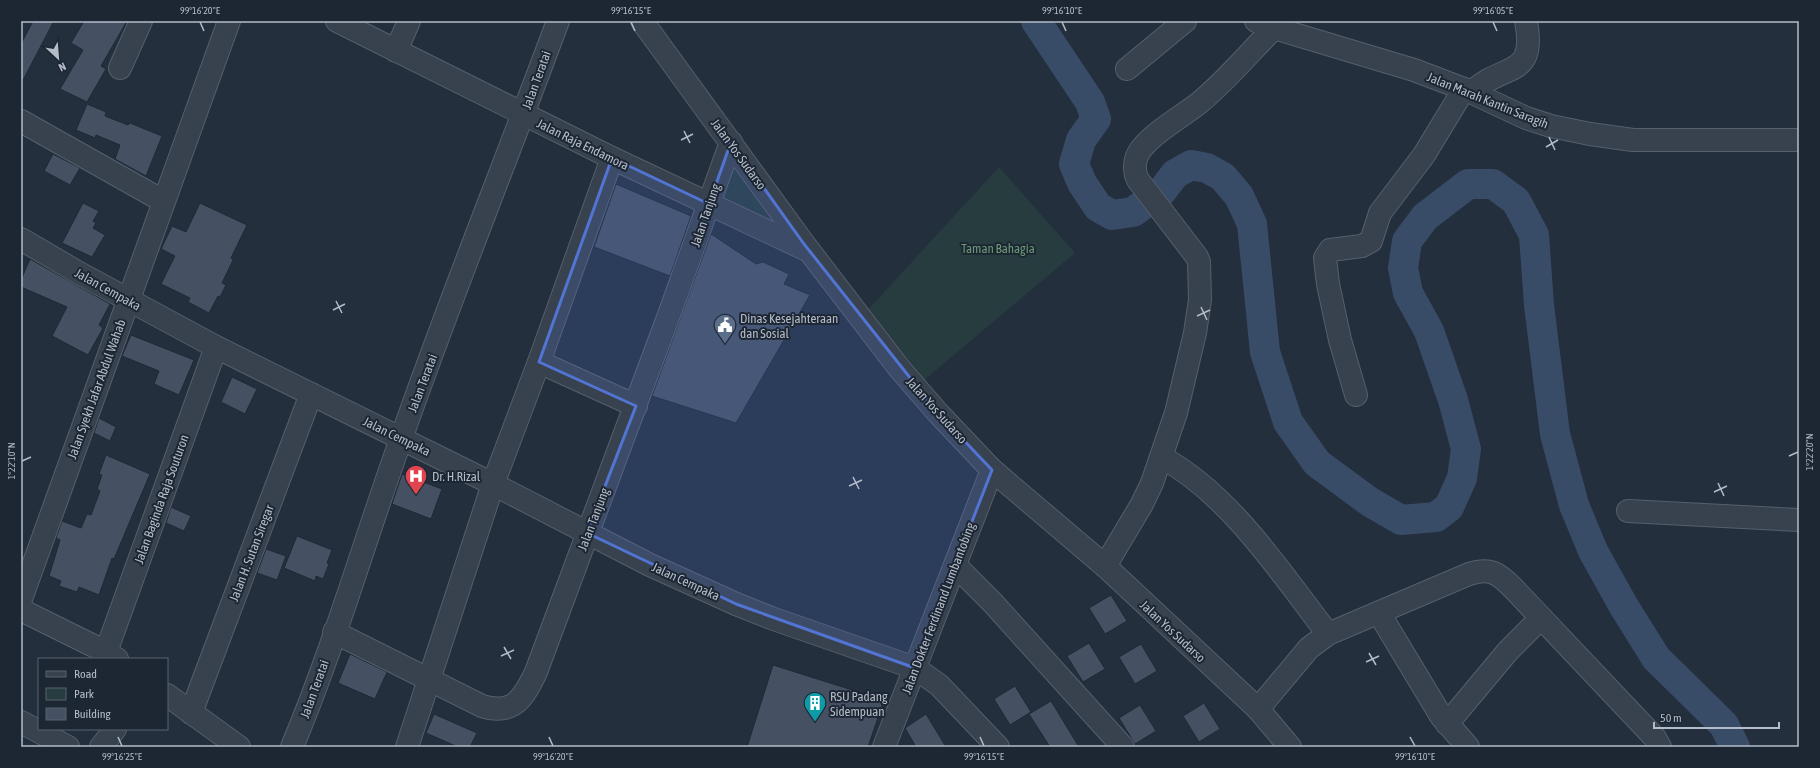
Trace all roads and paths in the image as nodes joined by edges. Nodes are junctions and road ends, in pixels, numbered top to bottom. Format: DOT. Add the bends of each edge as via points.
graph roads {
  1 [pos="141,21"];
  2 [pos="229,21"];
  3 [pos="337,21"];
  4 [pos="409,21"];
  5 [pos="558,21"];
  6 [pos="642,21"];
  7 [pos="1185,21"];
  8 [pos="1526,21"];
  9 [pos="1265,25"];
  10 [pos="396,51"];
  11 [pos="120,68"];
  12 [pos="1127,69"];
  13 [pos="1468,90"];
  14 [pos="523,115"];
  15 [pos="21,121"];
  16 [pos="1799,140"];
  17 [pos="730,142"];
  18 [pos="612,158"];
  19 [pos="163,200"];
  20 [pos="709,204"];
  21 [pos="23,246"];
  22 [pos="810,252"];
  23 [pos="128,300"];
  24 [pos="216,347"];
  25 [pos="539,362"];
  26 [pos="311,394"];
  27 [pos="1356,395"];
  28 [pos="636,406"];
  29 [pos="401,438"];
  30 [pos="1161,458"];
  31 [pos="992,470"];
  32 [pos="493,484"];
  33 [pos="1628,511"];
  34 [pos="1799,520"];
  35 [pos="587,533"];
  36 [pos="955,565"];
  37 [pos="1105,566"];
  38 [pos="21,599"];
  39 [pos="21,610"];
  40 [pos="1379,613"];
  41 [pos="1541,618"];
  42 [pos="334,632"];
  43 [pos="1328,634"];
  44 [pos="111,655"];
  45 [pos="915,668"];
  46 [pos="429,680"];
  47 [pos="168,696"];
  48 [pos="1258,709"];
  49 [pos="191,713"];
  50 [pos="21,722"];
  51 [pos="1447,724"];
  52 [pos="114,730"];
  53 [pos="1286,745"];
  54 [pos="68,747"];
  55 [pos="101,747"];
  56 [pos="239,747"];
  57 [pos="292,747"];
  58 [pos="408,747"];
  59 [pos="884,747"];
  60 [pos="998,747"];
  61 [pos="1123,747"];
  62 [pos="1468,747"];
  63 [pos="1660,747"];
  1 -- 11 [label="street"];
  2 -- 19 [label="street, Jalan Syekh Jafar Abdul Wahab"];
  3 -- 10 [label="street, Jalan Raja Endamora"];
  4 -- 10 [label="street"];
  5 -- 14 [label="street, Jalan Teratai"];
  6 -- 17 [label="street, Jalan Yos Sudarso"];
  7 -- 12 [label="street"];
  8 -- 13 [label="street" via="1526,57 1514,68"];
  9 -- 13 [label="street, Jalan Marah Kantin Saragih" via="1414,70"];
  9 -- 30 [label="street" via="1200,102 1152,138 1142,148 1135,162 1136,176 1197,257 1200,271 1200,300 1195,333 1185,378"];
  10 -- 14 [label="street, Jalan Raja Endamora"];
  13 -- 16 [label="street, Jalan Marah Kantin Saragih" via="1526,118 1590,134 1633,140"];
  13 -- 27 [label="street" via="1424,155 1380,213 1371,241 1362,246 1330,250 1325,258 1340,340"];
  14 -- 18 [label="street, Jalan Raja Endamora"];
  14 -- 29 [label="street, Jalan Teratai"];
  15 -- 19 [label="street"];
  17 -- 20 [label="street, Jalan Tanjung"];
  17 -- 22 [label="street, Jalan Yos Sudarso"];
  18 -- 20 [label="street, Jalan Raja Endamora"];
  18 -- 25 [label="street"];
  19 -- 23 [label="street, Jalan Syekh Jafar Abdul Wahab"];
  20 -- 22 [label="street, Jalan Raja Endamora"];
  20 -- 28 [label="street, Jalan Tanjung"];
  21 -- 23 [label="street, Jalan Cempaka"];
  22 -- 31 [label="street, Jalan Yos Sudarso" via="900,368"];
  23 -- 24 [label="street, Jalan Cempaka"];
  23 -- 38 [label="street, Jalan Syekh Jafar Abdul Wahab"];
  24 -- 26 [label="street, Jalan Cempaka"];
  24 -- 44 [label="street, Jalan Baginda Raja Souturon"];
  25 -- 28 [label="street"];
  25 -- 32 [label="street"];
  26 -- 29 [label="street, Jalan Cempaka"];
  26 -- 49 [label="street, Jalan H. Sutan Siregar"];
  28 -- 35 [label="street, Jalan Tanjung"];
  29 -- 32 [label="street, Jalan Cempaka"];
  29 -- 42 [label="street, Jalan Teratai"];
  30 -- 37 [label="street" via="1142,504"];
  30 -- 43 [label="street" via="1172,463 1225,507 1265,551"];
  31 -- 36 [label="street, Jalan Dokter Ferdinand Lumbantobing"];
  31 -- 37 [label="street, Jalan Yos Sudarso"];
  32 -- 35 [label="street, Jalan Cempaka"];
  32 -- 46 [label="street"];
  33 -- 34 [label="street"];
  35 -- 45 [label="street, Jalan Cempaka" via="736,604"];
  35 -- 46 [label="street, Jalan Tanjung" via="536,672 526,693 519,700 511,706 493,709"];
  36 -- 45 [label="street, Jalan Dokter Ferdinand Lumbantobing"];
  36 -- 61 [label="street" via="992,602"];
  37 -- 48 [label="street, Jalan Yos Sudarso"];
  39 -- 44 [label="street"];
  40 -- 41 [label="street" via="1469,574 1486,570 1502,577"];
  40 -- 43 [label="street"];
  40 -- 51 [label="street"];
  41 -- 51 [label="street" via="1508,651"];
  41 -- 63 [label="street" via="1655,738"];
  42 -- 46 [label="street, Jalan Tanjung"];
  42 -- 57 [label="street, Jalan Teratai"];
  43 -- 48 [label="street" via="1309,648"];
  45 -- 59 [label="street, Jalan Dokter Ferdinand Lumbantobing"];
  45 -- 60 [label="street, Jalan Cempaka" via="939,685"];
  46 -- 58 [label="street"];
  47 -- 49 [label="street"];
  48 -- 53 [label="street, Jalan Yos Sudarso"];
  49 -- 56 [label="street"];
  50 -- 54 [label="street"];
  51 -- 62 [label="street"];
  52 -- 55 [label="street"];
}
